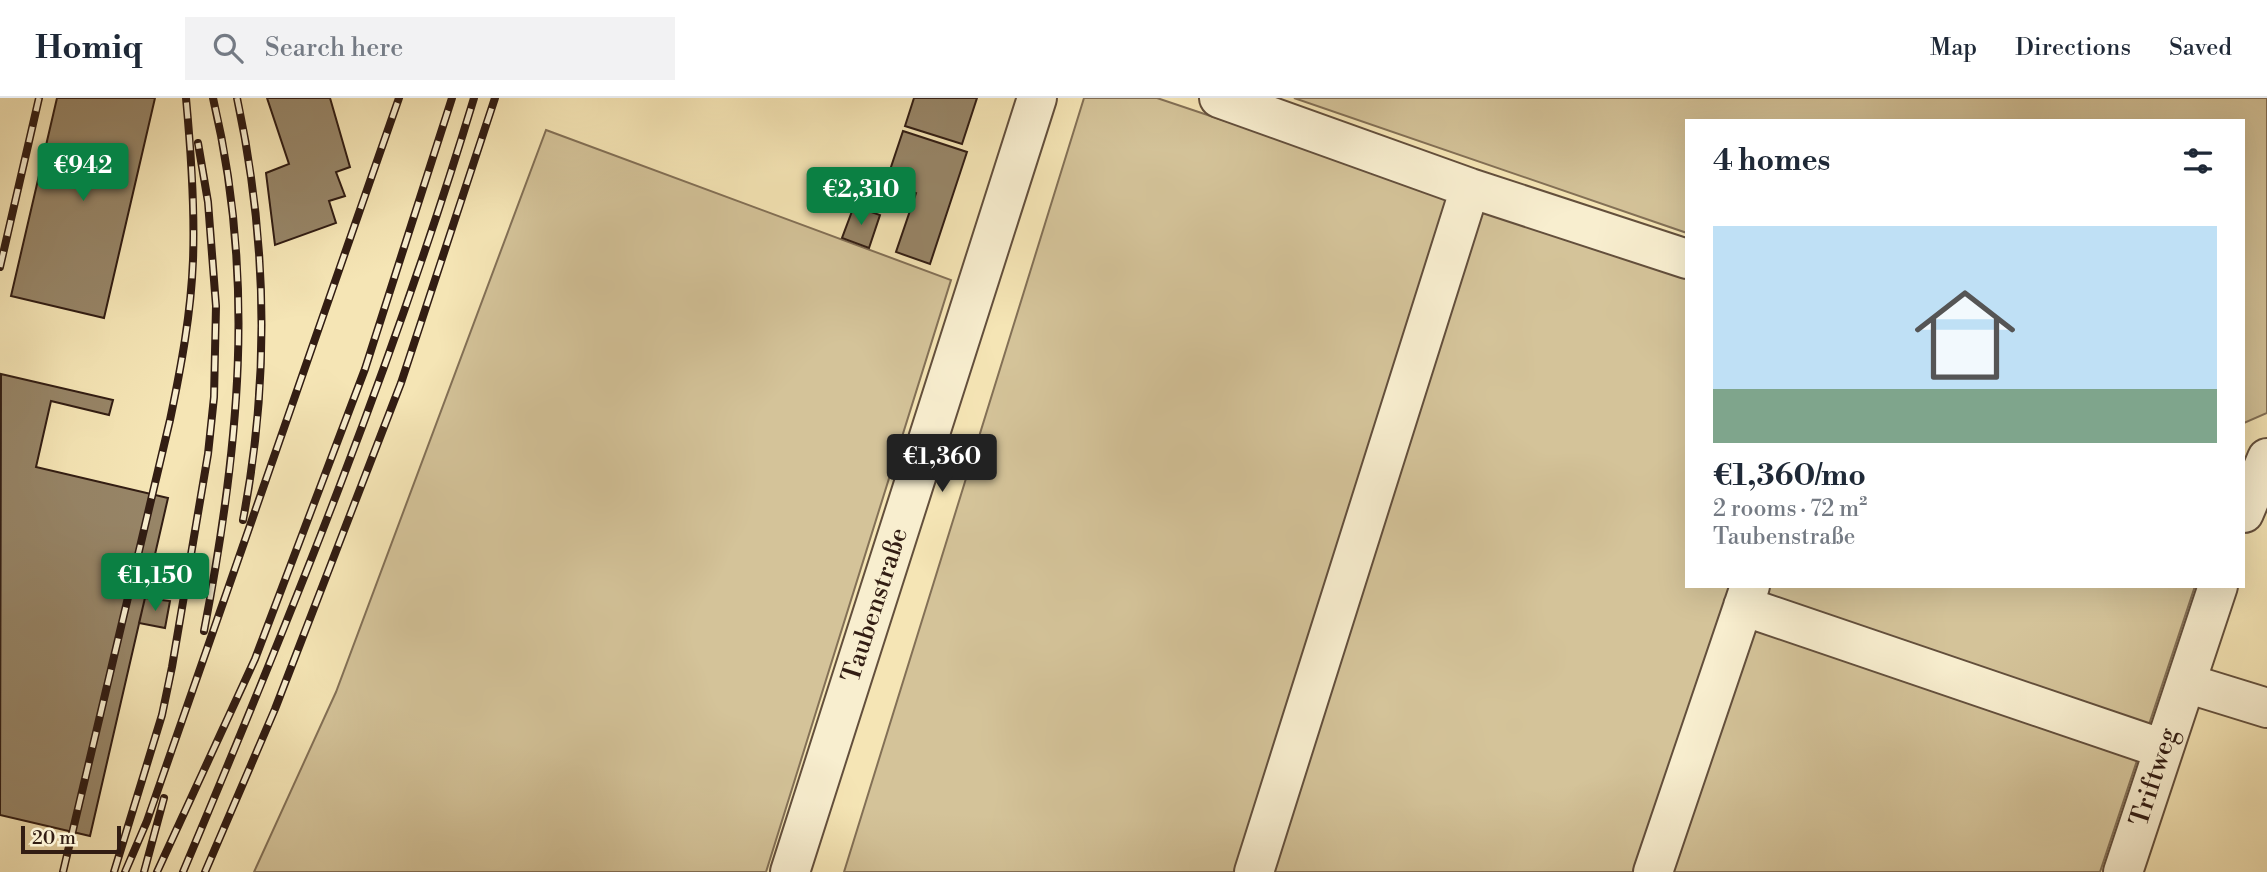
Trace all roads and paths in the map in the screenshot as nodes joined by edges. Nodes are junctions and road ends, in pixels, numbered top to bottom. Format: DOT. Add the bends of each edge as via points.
graph roads {
  1 [pos="1037,98"];
  2 [pos="1219,98"];
  3 [pos="1470,188"];
  4 [pos="1685,258"];
  5 [pos="2245,448"];
  6 [pos="2267,458"];
  7 [pos="2245,511"];
  8 [pos="2217,588"];
  9 [pos="1746,596"];
  10 [pos="2186,683"];
  11 [pos="2267,708"];
  12 [pos="2163,749"];
  13 [pos="790,872"];
  14 [pos="1254,872"];
  15 [pos="1653,872"];
  16 [pos="2123,872"];
  1 -- 13 [label="street, Taubenstraße"];
  2 -- 3 [label="street"];
  3 -- 4 [label="street"];
  3 -- 14 [label="street"];
  5 -- 6 [label="street"];
  6 -- 7 [label="street"];
  8 -- 10 [label="street, Triftweg"];
  9 -- 12 [label="street"];
  9 -- 15 [label="street"];
  10 -- 11 [label="street"];
  10 -- 12 [label="street, Triftweg"];
  12 -- 16 [label="street, Triftweg"];
}
